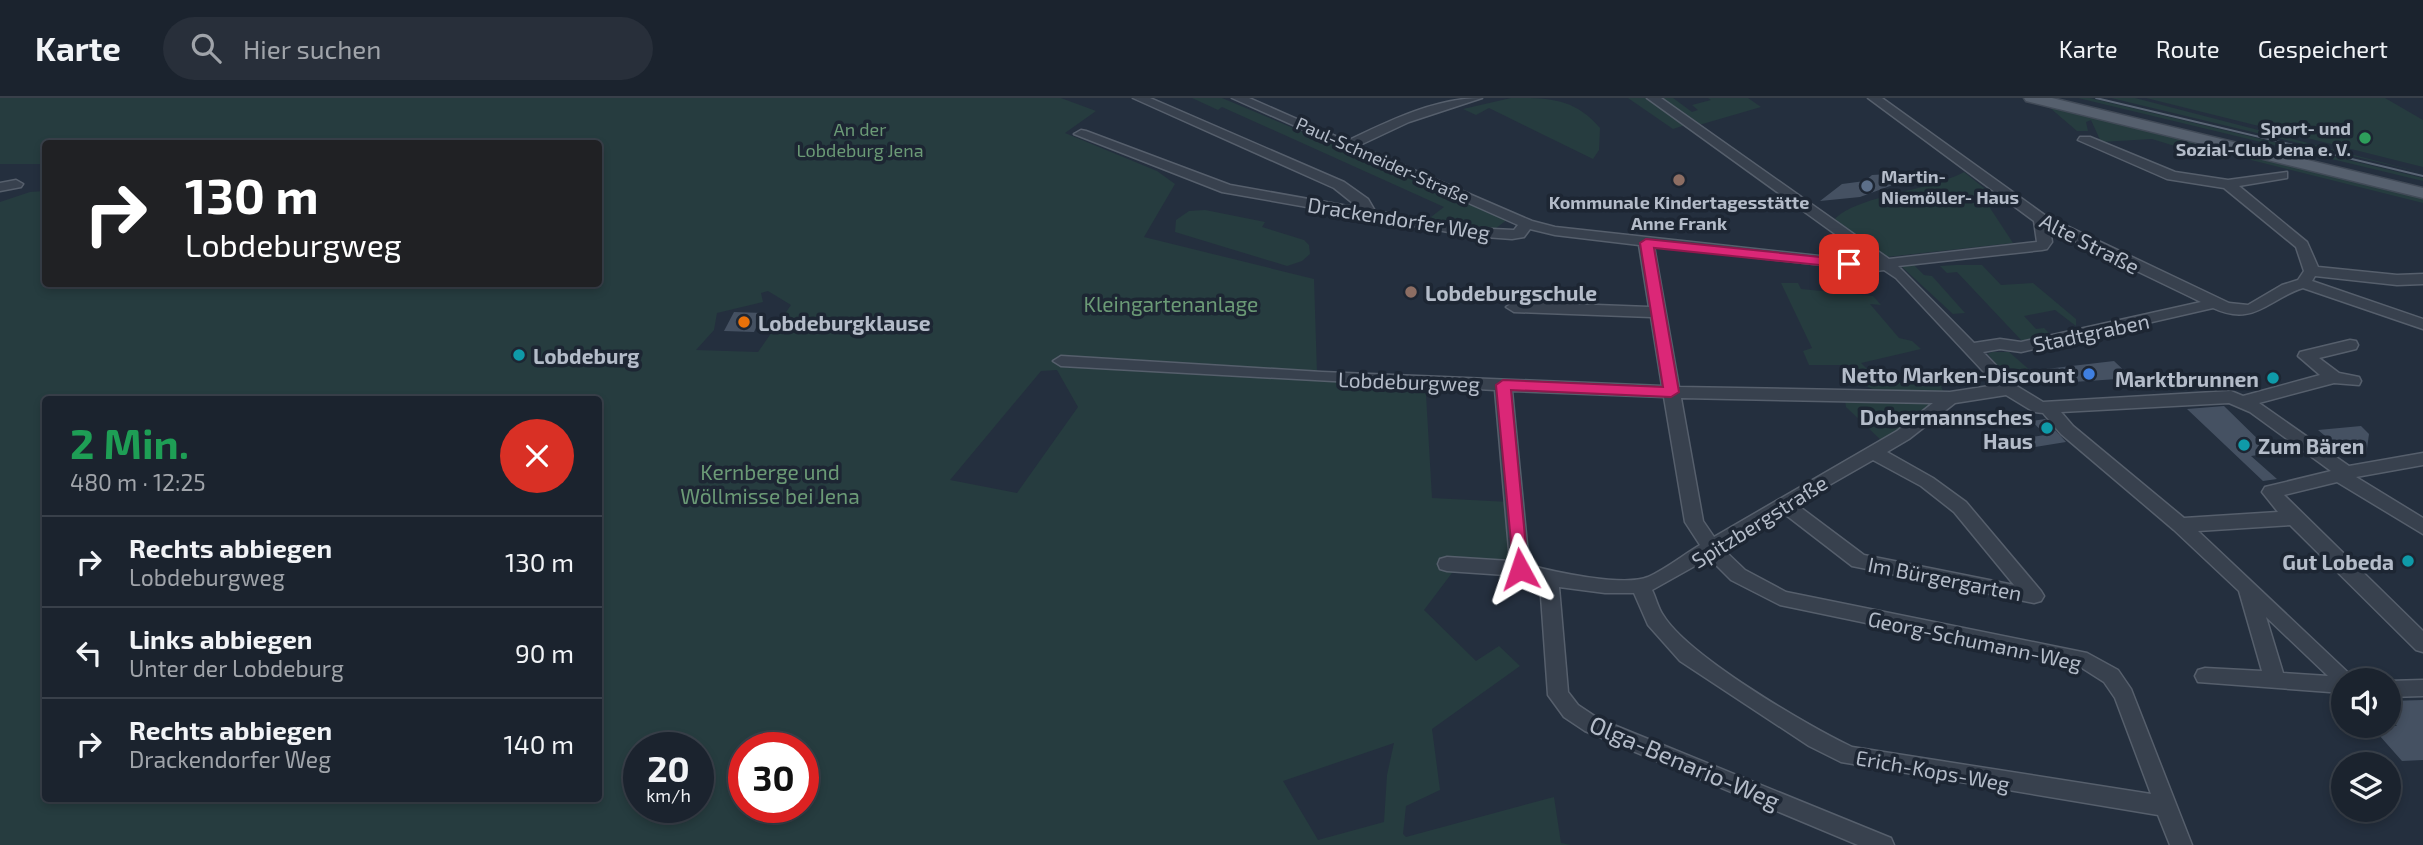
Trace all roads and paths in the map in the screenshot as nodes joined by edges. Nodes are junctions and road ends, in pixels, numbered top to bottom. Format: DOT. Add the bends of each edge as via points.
graph roads {
  1 [pos="1139,98"];
  2 [pos="1238,98"];
  3 [pos="1476,98"];
  4 [pos="1653,98"];
  5 [pos="1874,98"];
  6 [pos="2032,98"];
  7 [pos="2066,98"];
  8 [pos="1081,135"];
  9 [pos="2085,140"];
  10 [pos="1349,145"];
  11 [pos="2282,175"];
  12 [pos="16,184"];
  13 [pos="2228,184"];
  14 [pos="2423,184"];
  15 [pos="0,187"];
  16 [pos="2423,193"];
  17 [pos="1370,215"];
  18 [pos="2041,219"];
  19 [pos="1527,224"];
  20 [pos="1646,243"];
  21 [pos="1888,266"];
  22 [pos="2307,277"];
  23 [pos="2423,279"];
  24 [pos="2212,303"];
  25 [pos="1514,307"];
  26 [pos="1656,312"];
  27 [pos="2423,324"];
  28 [pos="2350,345"];
  29 [pos="1969,349"];
  30 [pos="1061,361"];
  31 [pos="2334,378"];
  32 [pos="2353,381"];
  33 [pos="1503,385"];
  34 [pos="2009,389"];
  35 [pos="1671,392"];
  36 [pos="1950,398"];
  37 [pos="2244,401"];
  38 [pos="2047,407"];
  39 [pos="1873,452"];
  40 [pos="2423,459"];
  41 [pos="2343,474"];
  42 [pos="1783,503"];
  43 [pos="2292,518"];
  44 [pos="2180,525"];
  45 [pos="2423,527"];
  46 [pos="1712,549"];
  47 [pos="1447,564"];
  48 [pos="1520,569"];
  49 [pos="1549,578"];
  50 [pos="1640,586"];
  51 [pos="2248,590"];
  52 [pos="2419,637"];
  53 [pos="2333,668"];
  54 [pos="2205,676"];
  55 [pos="2275,680"];
  56 [pos="2331,684"];
  57 [pos="2423,688"];
  58 [pos="2401,689"];
  59 [pos="2165,806"];
  60 [pos="1883,845"];
  61 [pos="2181,845"];
  1 -- 17 [label="street" via="1339,185 1363,202"];
  2 -- 10 [label="street, Paul-Schneider-Straße"];
  3 -- 10 [label="street" via="1404,119"];
  4 -- 21 [label="street"];
  5 -- 18 [label="street, Alte Straße"];
  6 -- 16 [label="main road"];
  7 -- 14 [label="main road"];
  8 -- 17 [label="street, Drackendorfer Weg" via="1227,190"];
  9 -- 13 [label="street" via="2157,171"];
  10 -- 19 [label="street, Paul-Schneider-Straße"];
  11 -- 13 [label="street"];
  12 -- 15 [label="street"];
  13 -- 22 [label="street" via="2302,245 2309,259"];
  17 -- 19 [label="street, Drackendorfer Weg" via="1512,235"];
  18 -- 21 [label="street" via="2042,246"];
  18 -- 24 [label="street, Alte Straße"];
  19 -- 20 [label="street"];
  20 -- 21 [label="street"];
  20 -- 26 [label="street, Georg-Schumann-Weg"];
  21 -- 29 [label="street"];
  22 -- 23 [label="street"];
  22 -- 24 [label="street" via="2251,310"];
  22 -- 27 [label="street"];
  24 -- 29 [label="street, Stadtgraben" via="2021,347 2000,344"];
  25 -- 26 [label="street"];
  26 -- 35 [label="street, Georg-Schumann-Weg"];
  28 -- 31 [label="street" via="2306,356"];
  29 -- 34 [label="street"];
  30 -- 33 [label="street, Lobdeburgweg"];
  31 -- 32 [label="street"];
  31 -- 37 [label="street"];
  33 -- 35 [label="street, Lobdeburgweg"];
  33 -- 48 [label="street"];
  34 -- 36 [label="street, Lobdeburgweg"];
  34 -- 38 [label="street" via="2032,406"];
  35 -- 36 [label="street, Lobdeburgweg"];
  35 -- 46 [label="street, Georg-Schumann-Weg" via="1694,522"];
  36 -- 39 [label="street, Spitzbergstraße"];
  37 -- 38 [label="street" via="2219,395"];
  37 -- 41 [label="street"];
  38 -- 44 [label="street" via="2077,439"];
  39 -- 42 [label="street, Spitzbergstraße"];
  39 -- 42 [label="street, Im Bürgergarten" via="1960,507 2034,596 1870,565 1850,556"];
  40 -- 41 [label="street"];
  41 -- 43 [label="street" via="2271,492"];
  41 -- 45 [label="street"];
  42 -- 46 [label="street, Spitzbergstraße"];
  43 -- 44 [label="street"];
  43 -- 52 [label="street"];
  44 -- 51 [label="street"];
  46 -- 50 [label="street, Spitzbergstraße" via="1668,577"];
  46 -- 59 [label="street, Georg-Schumann-Weg" via="1738,575 1780,598 2087,661 2111,676 2124,695"];
  47 -- 48 [label="street, Spitzbergstraße"];
  48 -- 49 [label="street, Spitzbergstraße"];
  49 -- 50 [label="street, Spitzbergstraße"];
  49 -- 60 [label="street, Olga-Benario-Weg" via="1558,695 1571,711 1592,725"];
  50 -- 59 [label="street, Erich-Kops-Weg" via="1655,620 1687,655 1816,740 1849,756"];
  51 -- 53 [label="street"];
  51 -- 55 [label="street"];
  54 -- 55 [label="street"];
  55 -- 56 [label="street"];
  57 -- 58 [label="street"];
  59 -- 61 [label="street, Georg-Schumann-Weg"];
}
